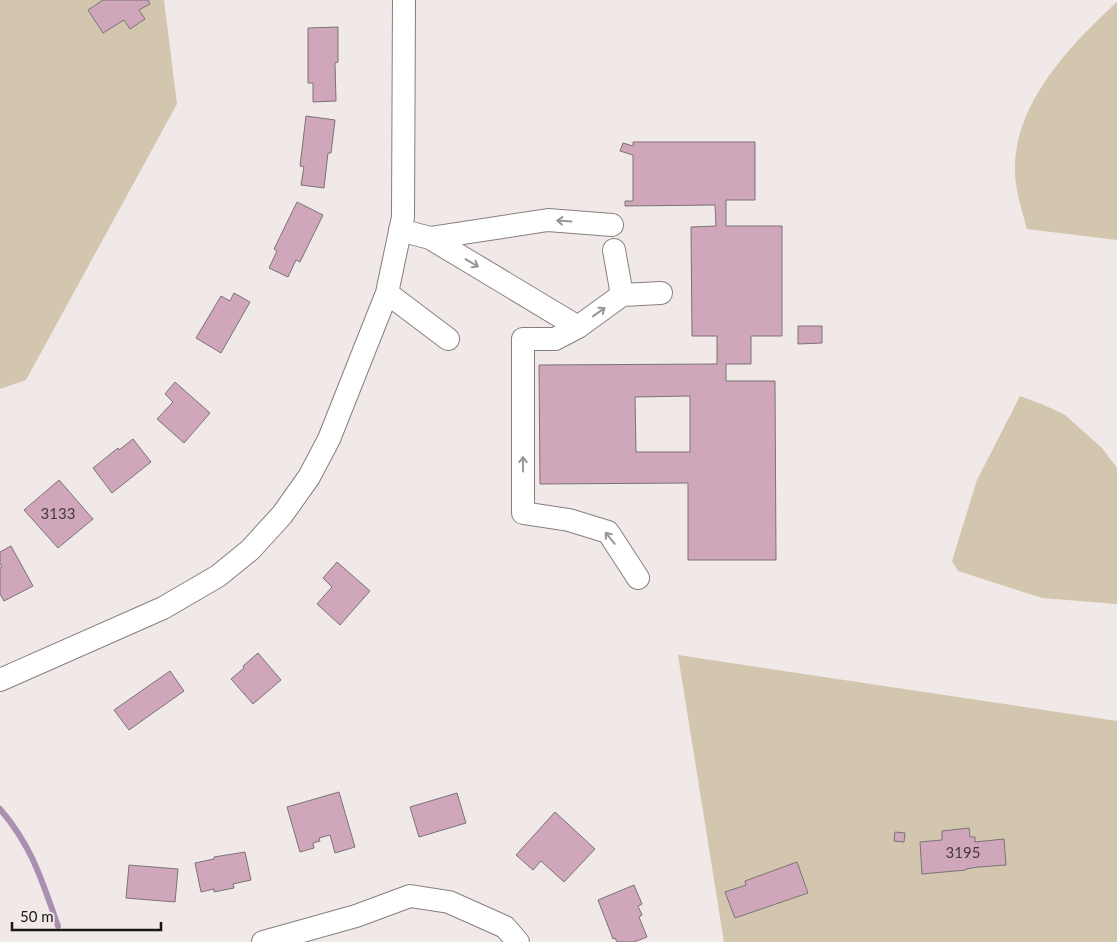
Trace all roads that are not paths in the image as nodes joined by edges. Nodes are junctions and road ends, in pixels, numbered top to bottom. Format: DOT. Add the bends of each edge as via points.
graph roads {
  1 [pos="404,0"];
  2 [pos="612,225"];
  3 [pos="400,230"];
  4 [pos="430,238"];
  5 [pos="614,250"];
  6 [pos="387,293"];
  7 [pos="661,293"];
  8 [pos="622,295"];
  9 [pos="578,327"];
  10 [pos="448,339"];
  11 [pos="638,578"];
  12 [pos="0,680"];
  13 [pos="263,942"];
  14 [pos="518,942"];
  1 -- 3 [label="street" via="403,217"];
  2 -- 4 [label="street, one-way" via="548,220"];
  3 -- 4 [label="street"];
  3 -- 6 [label="street"];
  4 -- 9 [label="street, one-way"];
  5 -- 8 [label="street"];
  6 -- 10 [label="street"];
  6 -- 12 [label="street" via="328,439 309,477 282,515 250,550 218,576 163,608"];
  7 -- 8 [label="street"];
  9 -- 8 [label="street, one-way"];
  11 -- 9 [label="street, one-way" via="608,532 569,520 523,513 523,339 555,339"];
  13 -- 14 [label="street" via="356,916 410,896 449,902 505,927"];
}
